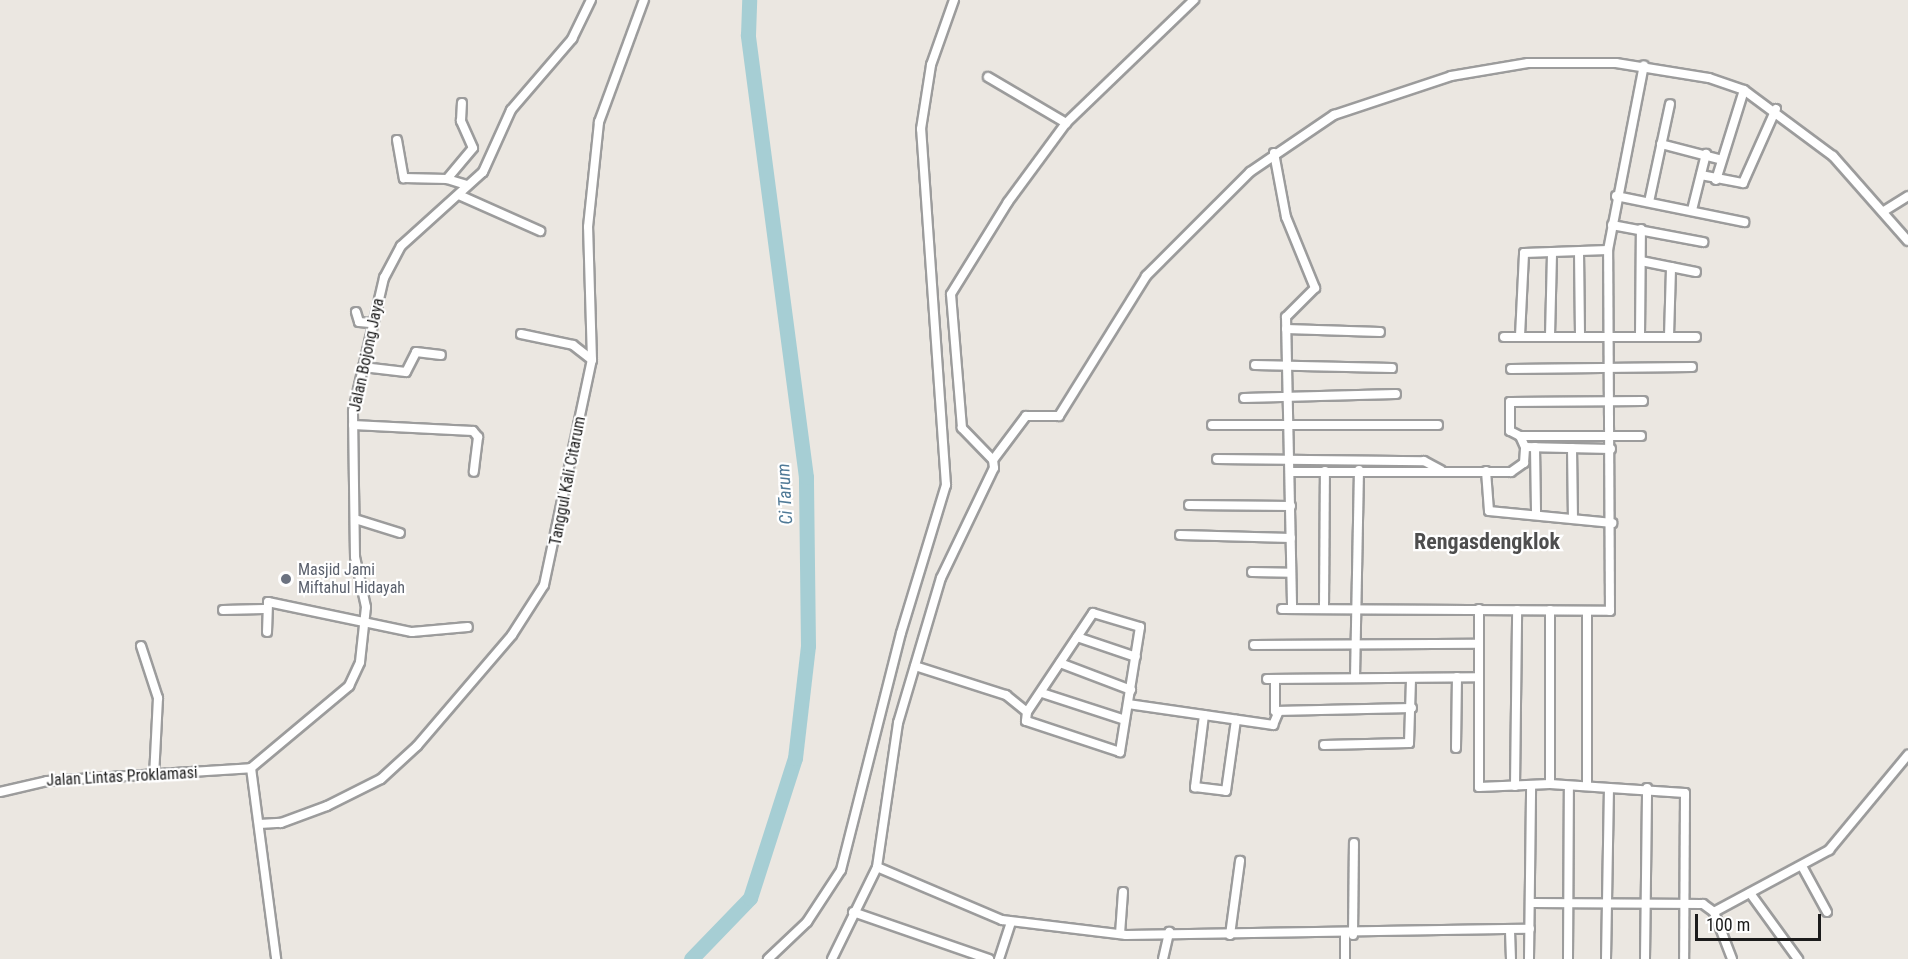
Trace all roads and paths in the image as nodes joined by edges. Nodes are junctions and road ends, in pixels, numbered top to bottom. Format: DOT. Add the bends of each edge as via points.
graph roads {
  1 [pos="591,0"];
  2 [pos="644,0"];
  3 [pos="954,0"];
  4 [pos="1194,0"];
  5 [pos="1644,65"];
  6 [pos="988,76"];
  7 [pos="1744,90"];
  8 [pos="462,103"];
  9 [pos="1670,104"];
  10 [pos="1776,109"];
  11 [pos="1066,123"];
  12 [pos="397,140"];
  13 [pos="1661,144"];
  14 [pos="1274,153"];
  15 [pos="1706,154"];
  16 [pos="1719,159"];
  17 [pos="1701,175"];
  18 [pos="447,179"];
  19 [pos="1716,180"];
  20 [pos="467,185"];
  21 [pos="459,195"];
  22 [pos="1616,196"];
  23 [pos="1908,196"];
  24 [pos="1649,202"];
  25 [pos="1692,210"];
  26 [pos="1884,211"];
  27 [pos="1744,222"];
  28 [pos="1612,225"];
  29 [pos="1641,229"];
  30 [pos="540,231"];
  31 [pos="1908,241"];
  32 [pos="1703,242"];
  33 [pos="1608,250"];
  34 [pos="1552,252"];
  35 [pos="1579,252"];
  36 [pos="1641,261"];
  37 [pos="1671,267"];
  38 [pos="1696,272"];
  39 [pos="356,312"];
  40 [pos="370,323"];
  41 [pos="1286,329"];
  42 [pos="1380,332"];
  43 [pos="521,334"];
  44 [pos="1613,335"];
  45 [pos="1520,336"];
  46 [pos="1550,336"];
  47 [pos="1580,336"];
  48 [pos="1640,336"];
  49 [pos="1669,336"];
  50 [pos="1504,337"];
  51 [pos="1696,337"];
  52 [pos="441,355"];
  53 [pos="592,360"];
  54 [pos="1285,363"];
  55 [pos="1255,365"];
  56 [pos="363,367"];
  57 [pos="1612,367"];
  58 [pos="1692,367"];
  59 [pos="1392,368"];
  60 [pos="1511,369"];
  61 [pos="1396,394"];
  62 [pos="1286,396"];
  63 [pos="1244,398"];
  64 [pos="1613,400"];
  65 [pos="1643,401"];
  66 [pos="353,424"];
  67 [pos="1212,425"];
  68 [pos="1286,425"];
  69 [pos="1438,425"];
  70 [pos="1611,435"];
  71 [pos="1520,436"];
  72 [pos="1641,436"];
  73 [pos="1525,447"];
  74 [pos="1535,447"];
  75 [pos="1572,448"];
  76 [pos="1611,449"];
  77 [pos="1217,459"];
  78 [pos="1289,459"];
  79 [pos="993,460"];
  80 [pos="1359,470"];
  81 [pos="1441,470"];
  82 [pos="1325,471"];
  83 [pos="1486,471"];
  84 [pos="474,472"];
  85 [pos="1290,472"];
  86 [pos="1189,505"];
  87 [pos="1291,506"];
  88 [pos="1536,514"];
  89 [pos="1573,517"];
  90 [pos="355,519"];
  91 [pos="1612,523"];
  92 [pos="400,533"];
  93 [pos="1180,535"];
  94 [pos="1291,538"];
  95 [pos="1252,572"];
  96 [pos="1291,573"];
  97 [pos="1324,606"];
  98 [pos="1292,607"];
  99 [pos="1358,608"];
  100 [pos="264,609"];
  101 [pos="1282,609"];
  102 [pos="1479,609"];
  103 [pos="223,610"];
  104 [pos="1516,610"];
  105 [pos="1550,610"];
  106 [pos="1587,612"];
  107 [pos="366,620"];
  108 [pos="468,627"];
  109 [pos="267,632"];
  110 [pos="1077,636"];
  111 [pos="1357,644"];
  112 [pos="1479,644"];
  113 [pos="1254,645"];
  114 [pos="141,646"];
  115 [pos="1136,657"];
  116 [pos="1060,663"];
  117 [pos="915,666"];
  118 [pos="1457,677"];
  119 [pos="1479,677"];
  120 [pos="1355,678"];
  121 [pos="1411,678"];
  122 [pos="1131,690"];
  123 [pos="1042,693"];
  124 [pos="1128,704"];
  125 [pos="1412,708"];
  126 [pos="1279,711"];
  127 [pos="1027,712"];
  128 [pos="1204,715"];
  129 [pos="1125,720"];
  130 [pos="1236,720"];
  131 [pos="1324,745"];
  132 [pos="1456,748"];
  133 [pos="1907,760"];
  134 [pos="248,769"];
  135 [pos="154,776"];
  136 [pos="1550,784"];
  137 [pos="1515,786"];
  138 [pos="1532,786"];
  139 [pos="1569,786"];
  140 [pos="1587,786"];
  141 [pos="1609,788"];
  142 [pos="1647,788"];
  143 [pos="0,792"];
  144 [pos="259,824"];
  145 [pos="1354,843"];
  146 [pos="1240,861"];
  147 [pos="877,867"];
  148 [pos="1803,867"];
  149 [pos="1123,892"];
  150 [pos="1750,893"];
  151 [pos="1567,902"];
  152 [pos="1533,903"];
  153 [pos="1646,904"];
  154 [pos="1605,905"];
  155 [pos="1686,906"];
  156 [pos="853,912"];
  157 [pos="1714,912"];
  158 [pos="1827,912"];
  159 [pos="1011,922"];
  160 [pos="1530,930"];
  161 [pos="1510,931"];
  162 [pos="1169,932"];
  163 [pos="1120,934"];
  164 [pos="1349,934"];
  165 [pos="1230,935"];
  166 [pos="276,959"];
  167 [pos="768,959"];
  168 [pos="832,959"];
  169 [pos="989,959"];
  170 [pos="999,959"];
  171 [pos="1163,959"];
  172 [pos="1345,959"];
  173 [pos="1511,959"];
  174 [pos="1529,959"];
  175 [pos="1568,959"];
  176 [pos="1606,959"];
  177 [pos="1645,959"];
  178 [pos="1684,959"];
  179 [pos="1732,959"];
  180 [pos="1798,959"];
  1 -- 20 [label="street, Jalan Bojong Jaya" via="577,33 517,102 486,167"];
  2 -- 53 [label="street, Tanggul Kali Citarum" via="599,122 588,227"];
  3 -- 167 [label="street" via="931,65 921,129 946,485 901,633 841,870 807,922"];
  4 -- 11 [label="street"];
  5 -- 7 [label="street"];
  5 -- 14 [label="street" via="1537,62 1451,76 1334,115"];
  5 -- 22 [label="street"];
  6 -- 11 [label="street"];
  7 -- 10 [label="street"];
  7 -- 16 [label="street"];
  8 -- 18 [label="street" via="461,120 473,148"];
  9 -- 13 [label="street"];
  10 -- 19 [label="street" via="1744,182"];
  10 -- 26 [label="street" via="1833,156"];
  11 -- 79 [label="street" via="1008,202 951,294 962,429"];
  12 -- 18 [label="street" via="404,178"];
  13 -- 15 [label="street"];
  13 -- 24 [label="street"];
  14 -- 41 [label="street" via="1286,217 1315,288 1290,308"];
  14 -- 79 [label="street" via="1146,276 1059,416 1026,416"];
  15 -- 16 [label="street"];
  15 -- 17 [label="street"];
  16 -- 19 [label="street"];
  17 -- 19 [label="street"];
  17 -- 25 [label="street"];
  18 -- 20 [label="street"];
  20 -- 21 [label="street, Jalan Bojong Jaya"];
  21 -- 30 [label="street"];
  21 -- 40 [label="street, Jalan Bojong Jaya" via="394,255"];
  22 -- 24 [label="street"];
  22 -- 28 [label="street"];
  23 -- 26 [label="street"];
  24 -- 25 [label="street"];
  25 -- 27 [label="street"];
  26 -- 31 [label="street"];
  28 -- 29 [label="street"];
  28 -- 33 [label="street"];
  29 -- 32 [label="street"];
  29 -- 36 [label="street"];
  33 -- 35 [label="street"];
  33 -- 44 [label="street"];
  34 -- 35 [label="street"];
  34 -- 45 [label="street" via="1521,256"];
  34 -- 46 [label="street"];
  35 -- 47 [label="street"];
  36 -- 37 [label="street"];
  36 -- 48 [label="street"];
  37 -- 38 [label="street"];
  37 -- 49 [label="street"];
  39 -- 40 [label="street" via="359,322"];
  40 -- 56 [label="street, Jalan Bojong Jaya"];
  41 -- 42 [label="street"];
  41 -- 54 [label="street"];
  43 -- 53 [label="street" via="573,345"];
  44 -- 47 [label="street"];
  44 -- 48 [label="street"];
  44 -- 57 [label="street"];
  45 -- 46 [label="street"];
  45 -- 50 [label="street"];
  46 -- 47 [label="street"];
  48 -- 49 [label="street"];
  49 -- 51 [label="street"];
  52 -- 56 [label="street" via="416,352 406,372"];
  53 -- 144 [label="street, Tanggul Kali Citarum" via="551,569 525,618 417,746 381,779 327,806"];
  54 -- 55 [label="street"];
  54 -- 59 [label="street"];
  54 -- 62 [label="street"];
  56 -- 66 [label="street, Jalan Bojong Jaya"];
  57 -- 58 [label="street"];
  57 -- 60 [label="street"];
  57 -- 64 [label="street"];
  61 -- 62 [label="street"];
  62 -- 63 [label="street"];
  62 -- 68 [label="street"];
  64 -- 65 [label="street"];
  64 -- 70 [label="street"];
  64 -- 71 [label="street" via="1515,400 1509,407 1510,431"];
  66 -- 84 [label="street" via="473,431 478,437"];
  66 -- 90 [label="street, Jalan Bojong Jaya"];
  67 -- 68 [label="street"];
  68 -- 69 [label="street"];
  68 -- 78 [label="street"];
  70 -- 71 [label="street"];
  70 -- 72 [label="street"];
  70 -- 76 [label="street"];
  71 -- 73 [label="street"];
  73 -- 74 [label="street"];
  73 -- 83 [label="street" via="1519,470"];
  74 -- 75 [label="street"];
  74 -- 88 [label="street"];
  75 -- 76 [label="street"];
  75 -- 89 [label="street"];
  76 -- 91 [label="street"];
  77 -- 78 [label="street"];
  78 -- 81 [label="street" via="1430,461"];
  78 -- 85 [label="street"];
  79 -- 117 [label="street" via="991,477 941,578"];
  80 -- 81 [label="street"];
  80 -- 82 [label="street"];
  80 -- 99 [label="street"];
  81 -- 83 [label="street"];
  82 -- 85 [label="street"];
  82 -- 97 [label="street"];
  83 -- 88 [label="street" via="1489,511"];
  85 -- 87 [label="street"];
  86 -- 87 [label="street"];
  87 -- 94 [label="street"];
  88 -- 89 [label="street"];
  89 -- 91 [label="street"];
  90 -- 92 [label="street"];
  90 -- 107 [label="street, Jalan Bojong Jaya" via="355,557 365,591"];
  91 -- 106 [label="street" via="1610,611"];
  93 -- 94 [label="street"];
  94 -- 96 [label="street"];
  95 -- 96 [label="street"];
  96 -- 98 [label="street"];
  97 -- 98 [label="street"];
  97 -- 99 [label="street"];
  98 -- 101 [label="street"];
  99 -- 102 [label="street"];
  99 -- 111 [label="street"];
  100 -- 103 [label="street"];
  100 -- 107 [label="street" via="268,602 333,619"];
  100 -- 109 [label="street"];
  102 -- 104 [label="street"];
  102 -- 112 [label="street"];
  104 -- 105 [label="street"];
  104 -- 137 [label="street"];
  105 -- 106 [label="street"];
  105 -- 136 [label="street"];
  106 -- 140 [label="street"];
  107 -- 108 [label="street" via="412,632"];
  107 -- 134 [label="street, Jalan Bojong Jaya" via="360,662 349,686"];
  110 -- 115 [label="street"];
  110 -- 115 [label="street" via="1093,613 1140,627"];
  110 -- 116 [label="street"];
  111 -- 112 [label="street"];
  111 -- 113 [label="street"];
  111 -- 120 [label="street"];
  112 -- 119 [label="street"];
  114 -- 135 [label="street" via="158,698"];
  115 -- 122 [label="street"];
  116 -- 122 [label="street"];
  116 -- 123 [label="street"];
  117 -- 127 [label="street" via="1006,695"];
  117 -- 147 [label="street" via="898,723"];
  118 -- 119 [label="street"];
  118 -- 121 [label="street"];
  118 -- 132 [label="street"];
  119 -- 137 [label="street" via="1479,787"];
  120 -- 121 [label="street"];
  120 -- 126 [label="street" via="1271,679"];
  121 -- 125 [label="street"];
  122 -- 124 [label="street"];
  123 -- 127 [label="street"];
  123 -- 129 [label="street"];
  124 -- 128 [label="street"];
  124 -- 129 [label="street"];
  125 -- 126 [label="street"];
  125 -- 131 [label="street" via="1409,743"];
  126 -- 130 [label="street" via="1273,725"];
  127 -- 129 [label="street" via="1026,721 1120,752"];
  128 -- 130 [label="street"];
  128 -- 130 [label="street" via="1195,787 1226,791"];
  133 -- 148 [label="street" via="1829,850"];
  134 -- 135 [label="street, Jalan Lintas Proklamasi"];
  134 -- 144 [label="street"];
  135 -- 143 [label="street, Jalan Lintas Proklamasi" via="48,781"];
  136 -- 138 [label="street"];
  136 -- 139 [label="street"];
  137 -- 138 [label="street"];
  138 -- 152 [label="street"];
  139 -- 140 [label="street"];
  139 -- 151 [label="street"];
  140 -- 141 [label="street"];
  141 -- 142 [label="street"];
  141 -- 154 [label="street"];
  142 -- 153 [label="street"];
  142 -- 155 [label="street" via="1688,797"];
  144 -- 166 [label="street"];
  145 -- 164 [label="street"];
  146 -- 165 [label="street"];
  147 -- 156 [label="street"];
  147 -- 159 [label="street"];
  148 -- 150 [label="street"];
  148 -- 158 [label="street"];
  149 -- 163 [label="street"];
  150 -- 157 [label="street"];
  150 -- 180 [label="street"];
  151 -- 152 [label="street"];
  151 -- 154 [label="street"];
  151 -- 175 [label="street"];
  152 -- 160 [label="street"];
  153 -- 154 [label="street"];
  153 -- 155 [label="street"];
  153 -- 177 [label="street"];
  154 -- 176 [label="street"];
  155 -- 157 [label="street" via="1700,903"];
  155 -- 178 [label="street"];
  156 -- 168 [label="street"];
  156 -- 169 [label="street"];
  157 -- 179 [label="street"];
  159 -- 163 [label="street"];
  159 -- 170 [label="street"];
  160 -- 161 [label="street"];
  160 -- 174 [label="street"];
  161 -- 164 [label="street"];
  161 -- 173 [label="street"];
  162 -- 163 [label="street"];
  162 -- 165 [label="street"];
  162 -- 171 [label="street"];
  164 -- 165 [label="street"];
  164 -- 172 [label="street"];
}
